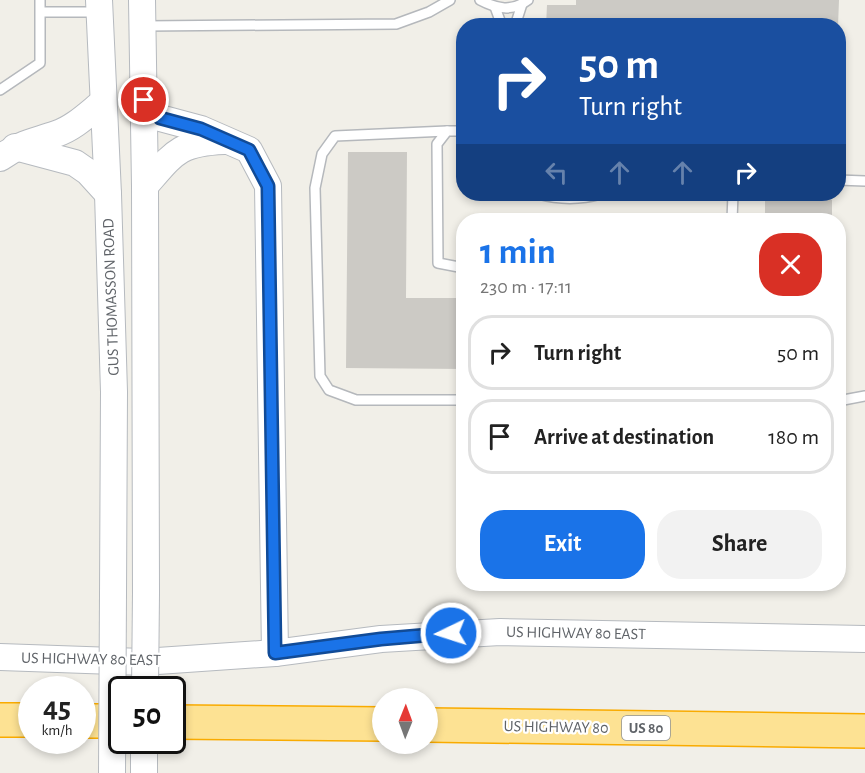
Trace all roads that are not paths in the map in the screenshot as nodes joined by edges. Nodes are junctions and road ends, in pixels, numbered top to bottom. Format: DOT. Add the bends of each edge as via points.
graph roads {
  1 [pos="40,0"];
  2 [pos="130,0"];
  3 [pos="142,0"];
  4 [pos="450,0"];
  5 [pos="480,0"];
  6 [pos="525,2"];
  7 [pos="99,6"];
  8 [pos="495,8"];
  9 [pos="41,12"];
  10 [pos="499,18"];
  11 [pos="518,18"];
  12 [pos="142,26"];
  13 [pos="0,90"];
  14 [pos="144,100"];
  15 [pos="103,102"];
  16 [pos="447,131"];
  17 [pos="456,131"];
  18 [pos="230,140"];
  19 [pos="8,152"];
  20 [pos="846,180"];
  21 [pos="865,181"];
  22 [pos="145,186"];
  23 [pos="108,194"];
  24 [pos="456,266"];
  25 [pos="865,396"];
  26 [pos="456,400"];
  27 [pos="846,400"];
  28 [pos="865,639"];
  29 [pos="275,653"];
  30 [pos="0,657"];
  31 [pos="145,676"];
  32 [pos="865,711"];
  33 [pos="0,720"];
  34 [pos="18,720"];
  35 [pos="186,722"];
  36 [pos="372,724"];
  37 [pos="438,725"];
  38 [pos="735,729"];
  39 [pos="865,731"];
  40 [pos="144,754"];
  41 [pos="112,773"];
  42 [pos="144,773"];
  1 -- 9 [label="lane"];
  2 -- 7 [label="main road"];
  3 -- 12 [label="main road, GUS THOMASSON ROAD"];
  4 -- 12 [label="lane" via="396,24"];
  5 -- 8 [label="lane"];
  6 -- 8 [label="lane" via="513,8"];
  6 -- 11 [label="lane"];
  7 -- 9 [label="lane"];
  7 -- 12 [label="main road"];
  7 -- 15 [label="main road, GUS THOMASSON ROAD"];
  8 -- 10 [label="lane"];
  9 -- 13 [label="lane" via="40,63"];
  12 -- 14 [label="main road, GUS THOMASSON ROAD"];
  14 -- 18 [label="main road" via="160,118"];
  14 -- 22 [label="main road, GUS THOMASSON ROAD"];
  15 -- 19 [label="main road" via="75,125"];
  15 -- 23 [label="main road, GUS THOMASSON ROAD"];
  16 -- 17 [label="lane"];
  16 -- 24 [label="lane" via="437,144 438,263"];
  16 -- 26 [label="lane" via="335,136 322,154 315,188 320,376 329,390 356,400"];
  18 -- 22 [label="main road" via="199,142 182,148"];
  18 -- 29 [label="main road" via="249,150 268,186"];
  19 -- 23 [label="main road" via="75,163"];
  20 -- 21 [label="lane"];
  22 -- 31 [label="main road, GUS THOMASSON ROAD, bridge"];
  23 -- 41 [label="main road, GUS THOMASSON ROAD, bridge" via="114,392"];
  25 -- 27 [label="lane"];
  28 -- 29 [label="main road, US HIGHWAY 80 EAST" via="500,632 381,639"];
  29 -- 30 [label="main road, US HIGHWAY 80 EAST" via="143,662"];
  32 -- 38 [label="highway"];
  33 -- 34 [label="highway"];
  35 -- 36 [label="highway"];
  37 -- 38 [label="highway, US HIGHWAY 80 / US 80"];
  38 -- 39 [label="highway, US HIGHWAY 80 / US 80"];
  40 -- 42 [label="main road"];
}
